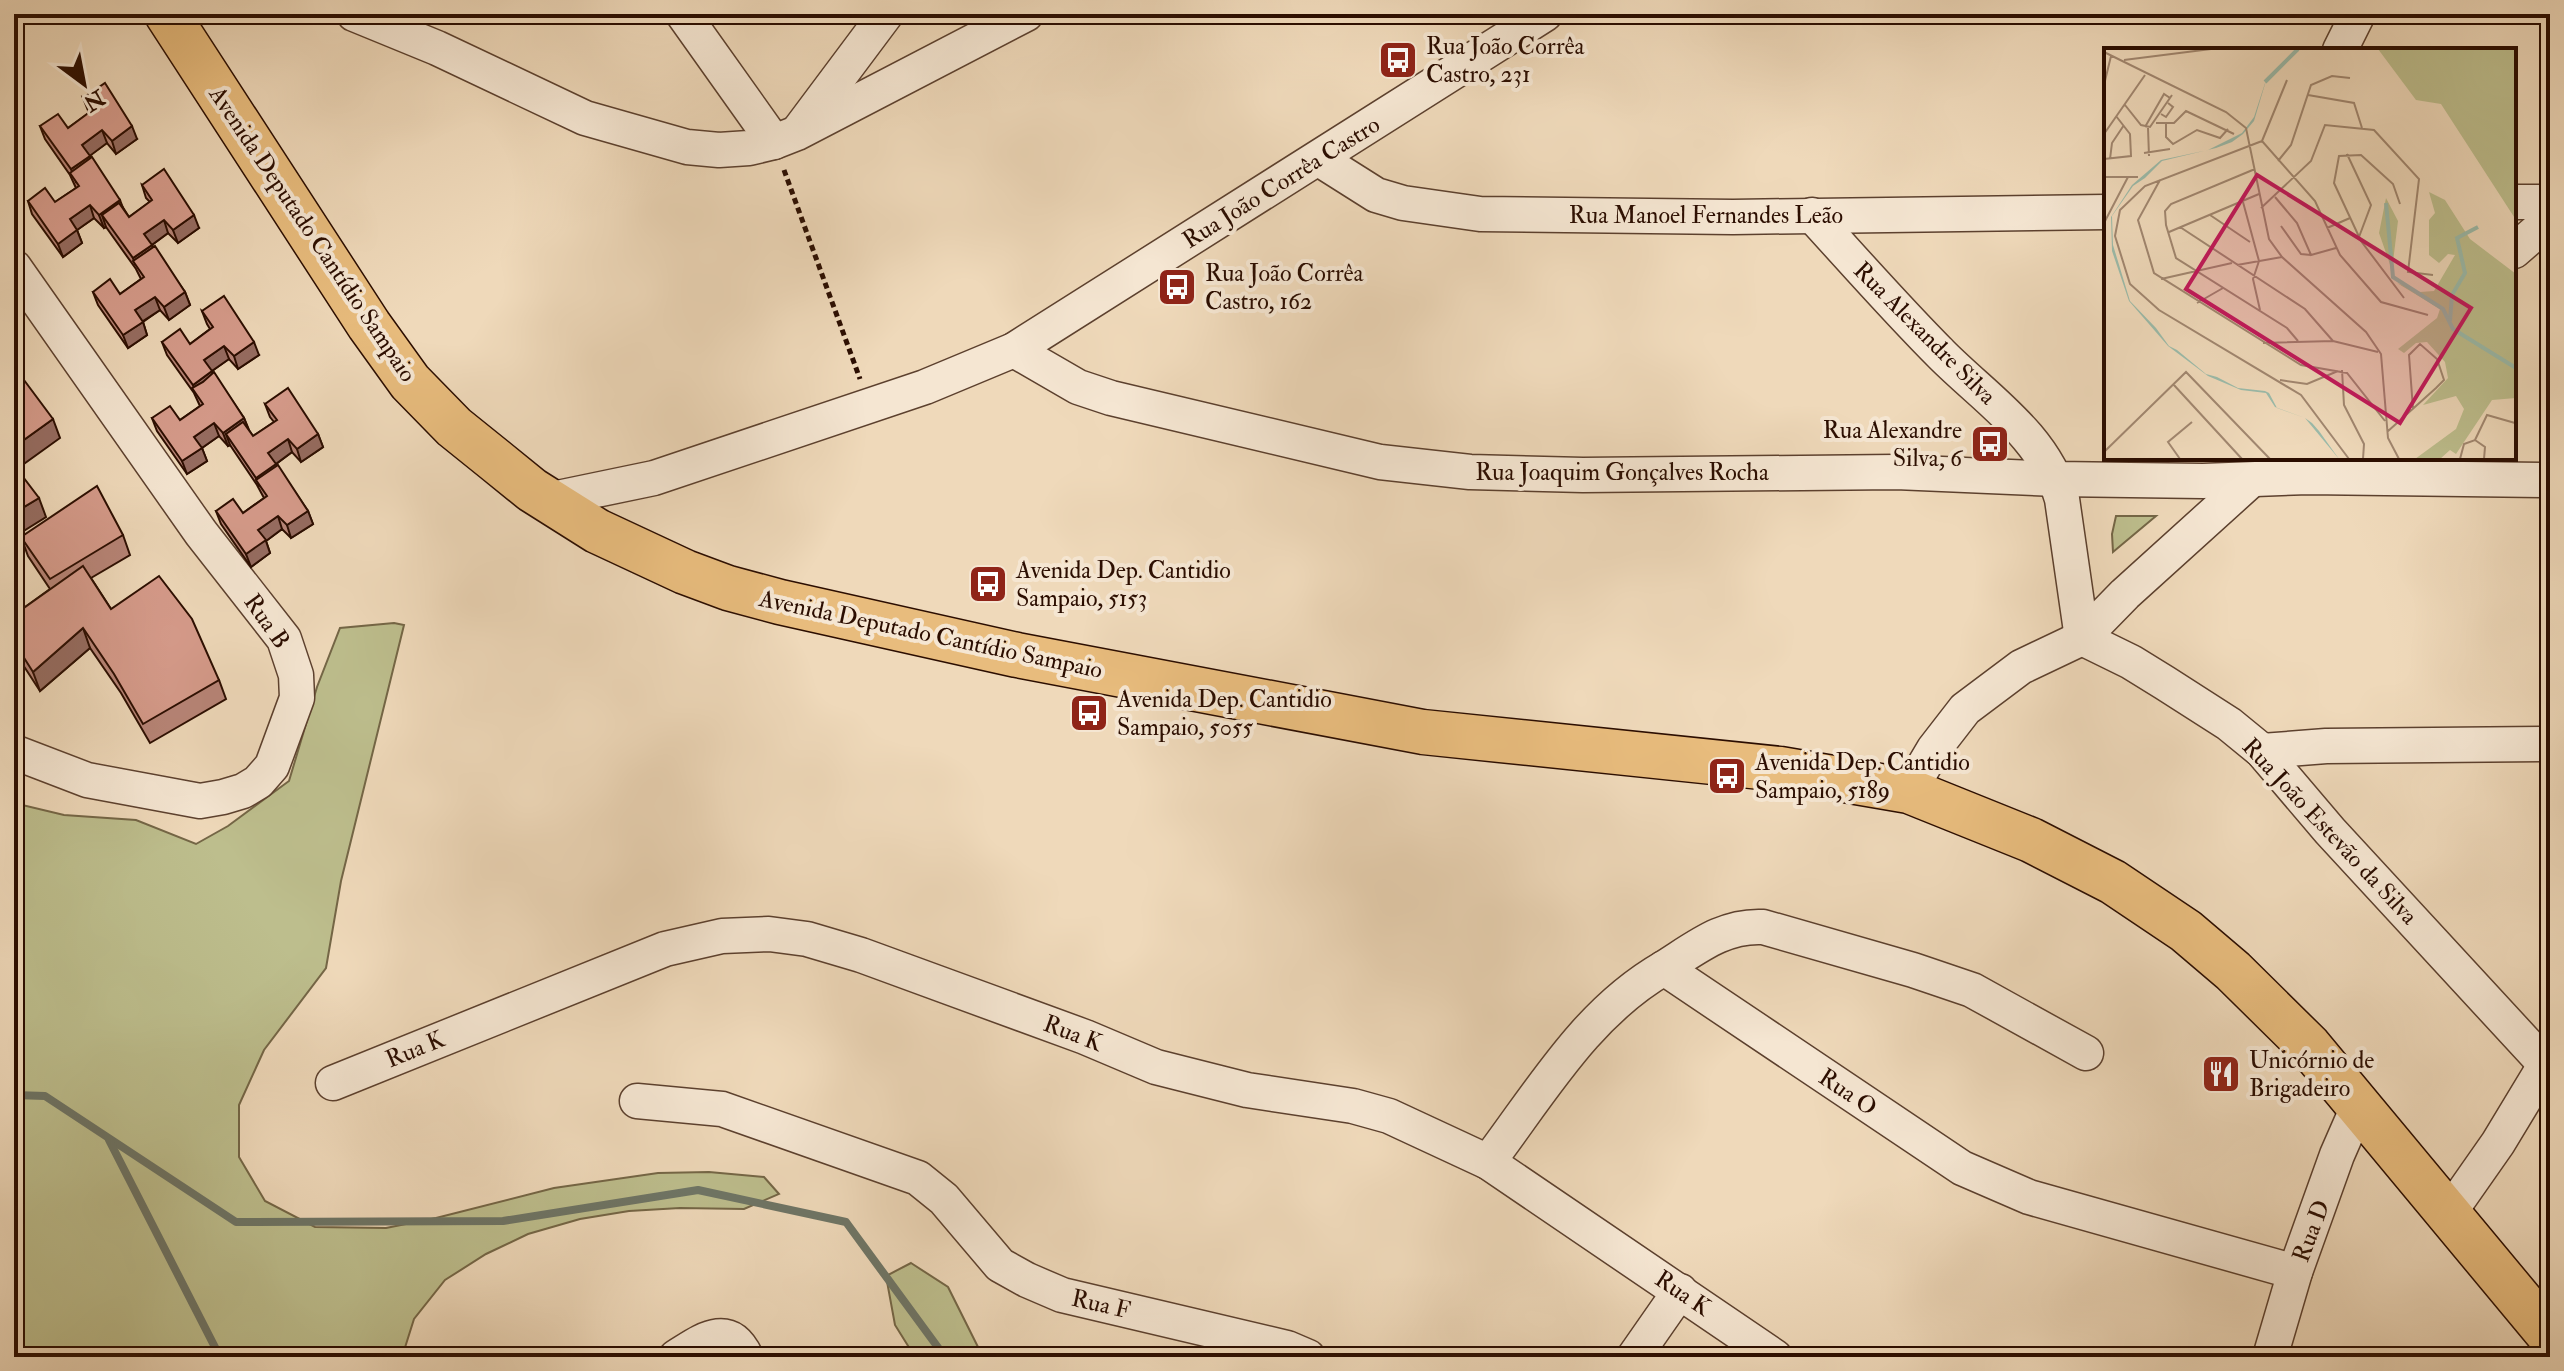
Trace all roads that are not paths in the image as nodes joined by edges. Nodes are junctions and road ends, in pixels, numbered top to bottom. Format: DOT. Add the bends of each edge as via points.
graph roads {
  1 [pos="167,14"];
  2 [pos="354,14"];
  3 [pos="683,14"];
  4 [pos="886,14"];
  5 [pos="1026,14"];
  6 [pos="1545,14"];
  7 [pos="2358,14"];
  8 [pos="2341,48"];
  9 [pos="785,137"];
  10 [pos="1319,159"];
  11 [pos="2516,202"];
  12 [pos="2550,202"];
  13 [pos="2104,212"];
  14 [pos="1812,215"];
  15 [pos="2550,220"];
  16 [pos="2516,249"];
  17 [pos="14,267"];
  18 [pos="1014,350"];
  19 [pos="2313,467"];
  20 [pos="654,478"];
  21 [pos="2056,479"];
  22 [pos="2251,480"];
  23 [pos="2550,480"];
  24 [pos="548,500"];
  25 [pos="597,531"];
  26 [pos="2082,638"];
  27 [pos="2550,744"];
  28 [pos="2262,751"];
  29 [pos="14,752"];
  30 [pos="1909,791"];
  31 [pos="1664,968"];
  32 [pos="2086,1053"];
  33 [pos="2548,1061"];
  34 [pos="333,1083"];
  35 [pos="637,1101"];
  36 [pos="2358,1107"];
  37 [pos="1488,1162"];
  38 [pos="2449,1213"];
  39 [pos="2295,1272"];
  40 [pos="1680,1291"];
  41 [pos="2550,1336"];
  42 [pos="676,1357"];
  43 [pos="746,1357"];
  44 [pos="1308,1357"];
  45 [pos="1634,1357"];
  46 [pos="1775,1357"];
  47 [pos="2270,1357"];
  1 -- 24 [label="main road, Avenida Deputado Cantídio Sampaio" via="410,382 454,427"];
  2 -- 9 [label="street" via="585,118 687,147 719,150"];
  3 -- 9 [label="street"];
  4 -- 9 [label="street"];
  5 -- 9 [label="street"];
  6 -- 10 [label="street, Rua João Corrêa Castro"];
  7 -- 8 [label="street"];
  10 -- 14 [label="street, Rua Manoel Fernandes Leão" via="1376,195 1480,214"];
  10 -- 18 [label="street, Rua João Corrêa Castro"];
  11 -- 12 [label="street"];
  13 -- 14 [label="street, Rua Manoel Fernandes Leão"];
  14 -- 21 [label="street, Rua Alexandre Silva" via="1942,355 2041,451"];
  15 -- 16 [label="street"];
  17 -- 29 [label="street, Rua B" via="201,533 284,639 297,698 272,766 258,782 223,797 200,801 87,780"];
  18 -- 20 [label="street, Rua João Corrêa Castro" via="869,407"];
  18 -- 21 [label="street, Rua Joaquim Gonçalves Rocha" via="1078,387 1111,398 1380,462 1435,470 1583,475 1896,472"];
  19 -- 22 [label="street, Rua Joaquim Gonçalves Rocha"];
  19 -- 23 [label="street, Rua Joaquim Gonçalves Rocha"];
  20 -- 24 [label="street, Rua João Corrêa Castro"];
  20 -- 25 [label="street, Rua João Corrêa Castro"];
  21 -- 22 [label="street, Rua Joaquim Gonçalves Rocha"];
  21 -- 26 [label="street, Rua Alexandre Silva"];
  22 -- 26 [label="street"];
  24 -- 25 [label="main road, Avenida Deputado Cantídio Sampaio"];
  25 -- 30 [label="main road, Avenida Deputado Cantídio Sampaio" via="728,588 1017,655 1423,732 1780,769"];
  26 -- 28 [label="street, Rua João Estevão da Silva" via="2131,662"];
  26 -- 30 [label="street" via="2021,667 1965,709"];
  27 -- 28 [label="street"];
  28 -- 33 [label="street, Rua João Estevão da Silva" via="2330,831"];
  30 -- 36 [label="main road, Avenida Deputado Cantídio Sampaio" via="2031,840 2113,882 2186,931 2300,1037"];
  31 -- 32 [label="street" via="1720,934 1742,926 1763,927 1972,990"];
  31 -- 37 [label="street" via="1593,1023"];
  31 -- 39 [label="street, Rua O" via="1962,1168 2029,1197"];
  33 -- 38 [label="street"];
  34 -- 37 [label="street, Rua K" via="665,949 722,936 769,934 861,955 1156,1067 1389,1116"];
  35 -- 44 [label="street, Rua F" via="722,1109 900,1171 931,1187 1000,1265 1062,1295"];
  36 -- 38 [label="main road, Avenida Deputado Cantídio Sampaio"];
  36 -- 39 [label="street, Rua D"];
  37 -- 40 [label="street, Rua K"];
  38 -- 41 [label="main road, Avenida Deputado Cantídio Sampaio"];
  39 -- 47 [label="street, Rua D"];
  40 -- 45 [label="street"];
  40 -- 46 [label="street, Rua K"];
  42 -- 43 [label="street" via="713,1335 733,1340"];
}
